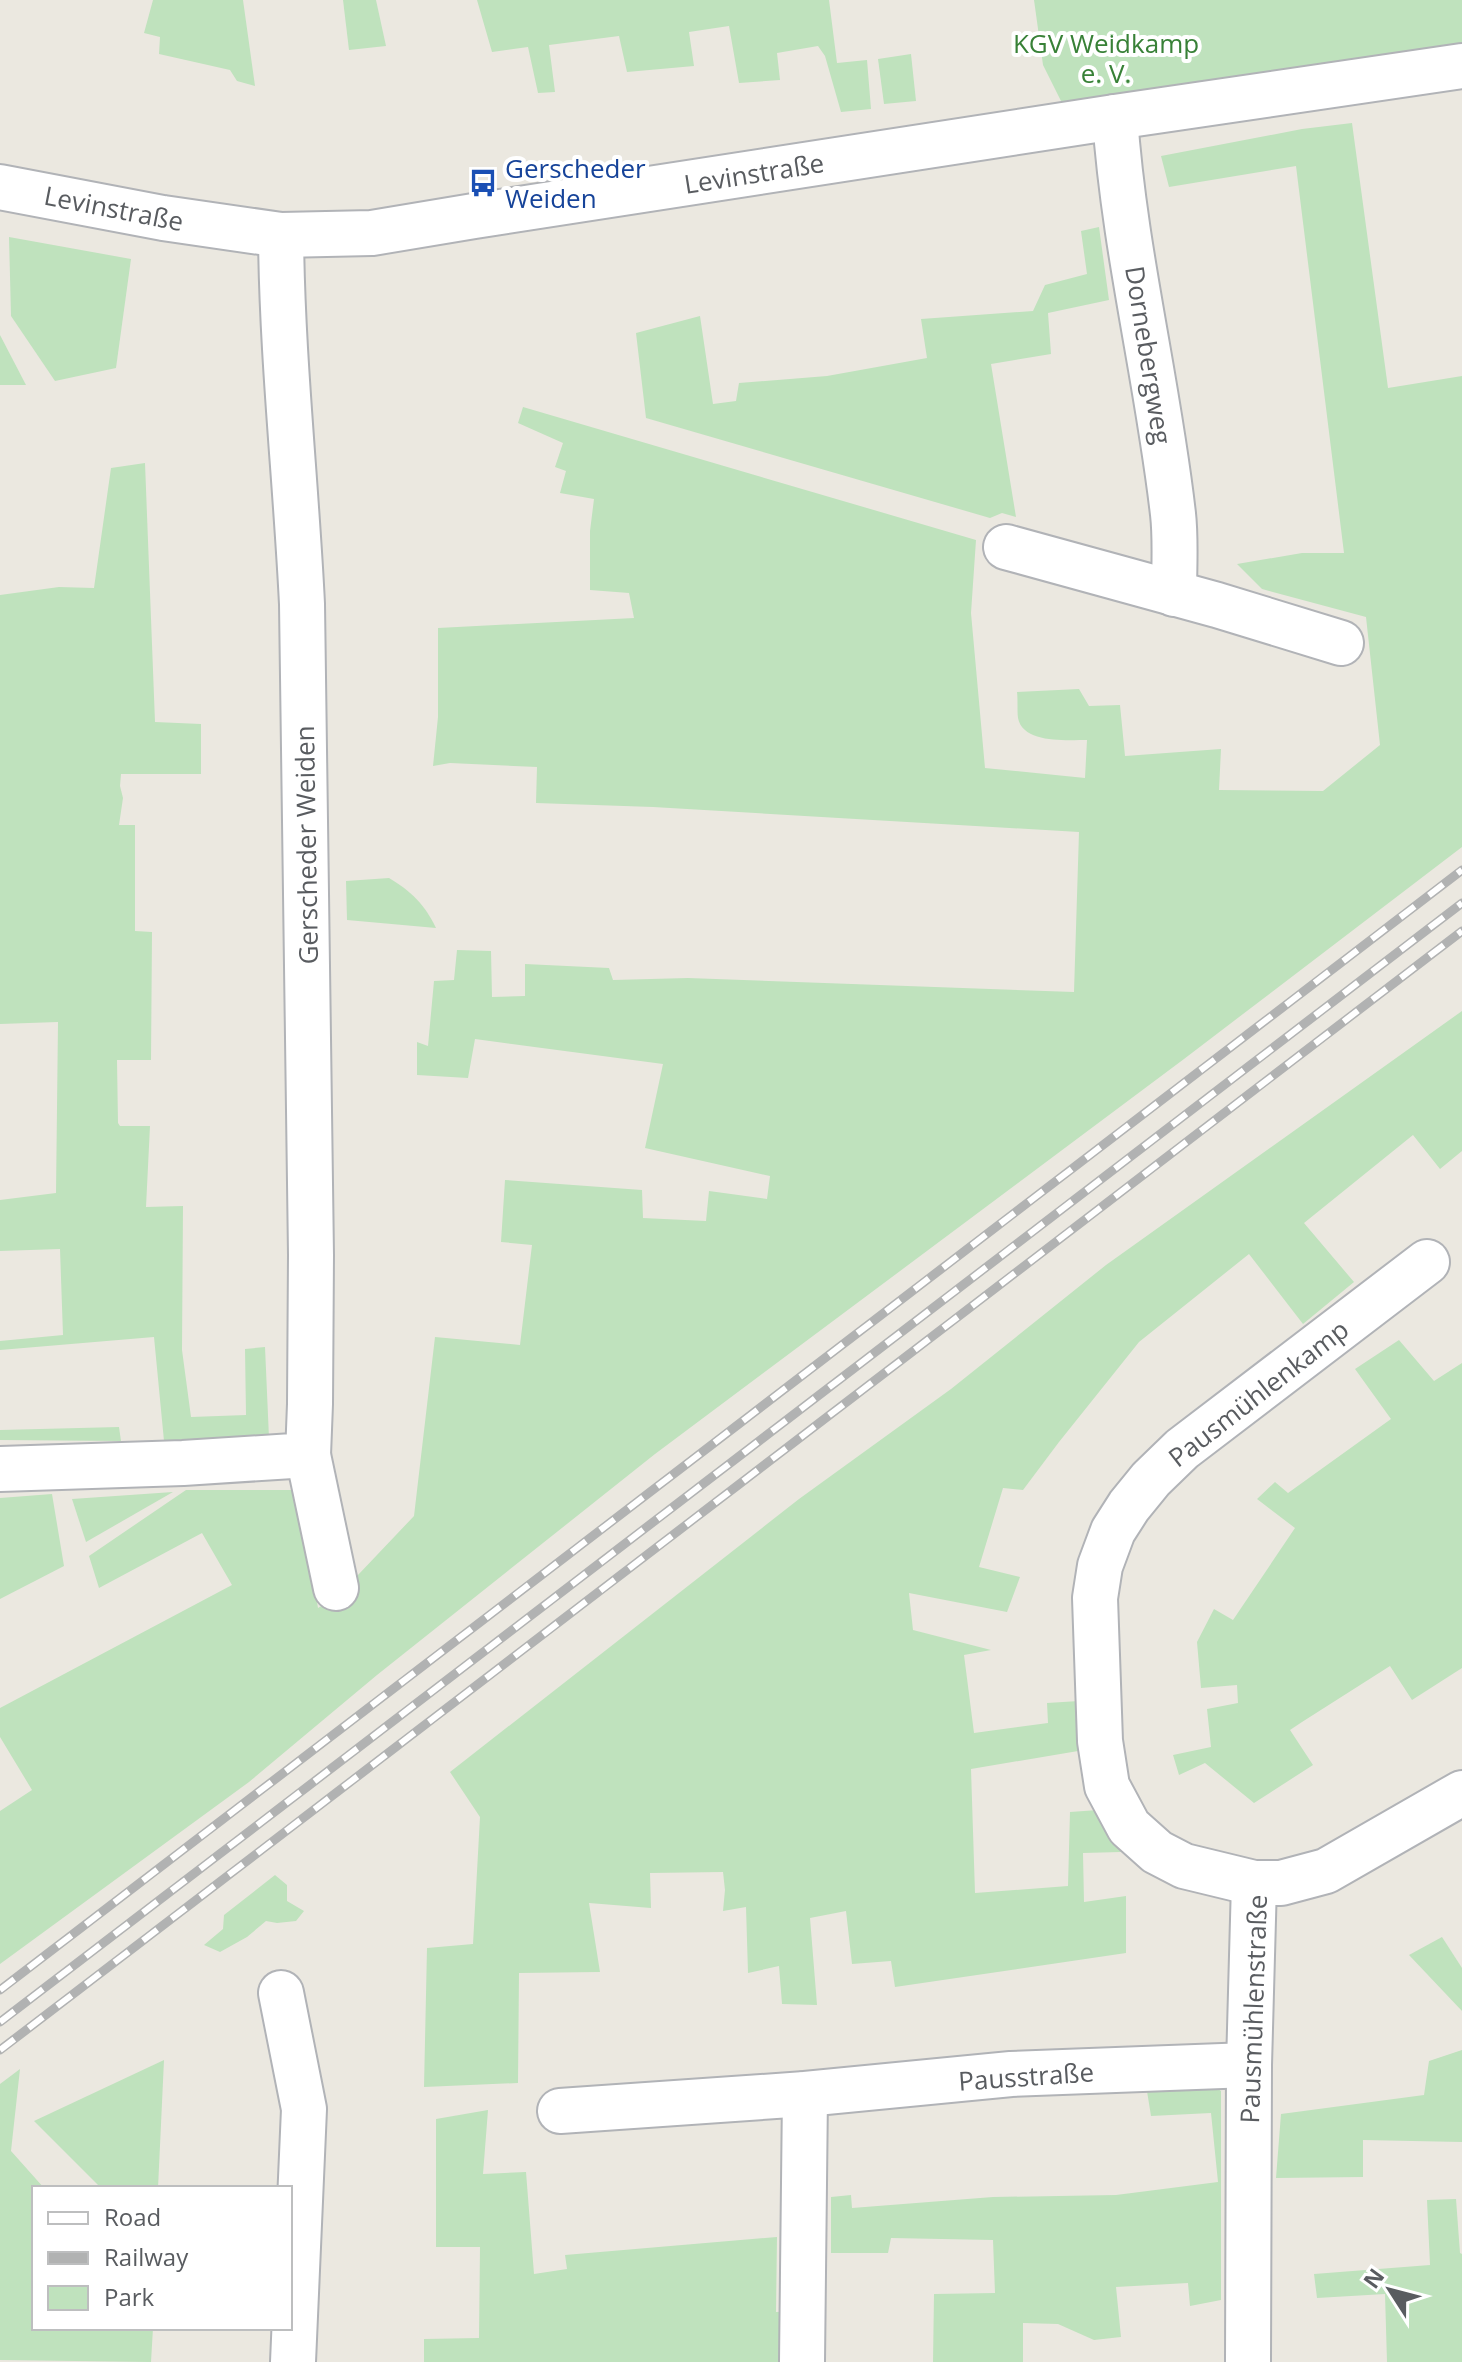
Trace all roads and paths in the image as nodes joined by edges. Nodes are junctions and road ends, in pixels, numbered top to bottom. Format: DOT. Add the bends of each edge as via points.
graph roads {
  1 [pos="1462,66"];
  2 [pos="1115,117"];
  3 [pos="0,187"];
  4 [pos="281,235"];
  5 [pos="1006,547"];
  6 [pos="1174,594"];
  7 [pos="1341,643"];
  8 [pos="1427,1262"];
  9 [pos="308,1455"];
  10 [pos="0,1469"];
  11 [pos="336,1588"];
  12 [pos="1462,1793"];
  13 [pos="1254,1883"];
  14 [pos="281,1993"];
  15 [pos="1249,2065"];
  16 [pos="805,2094"];
  17 [pos="560,2111"];
  18 [pos="293,2362"];
  19 [pos="802,2362"];
  20 [pos="1248,2362"];
  1 -- 2 [label="street, Levinstraße"];
  2 -- 4 [label="street, Levinstraße" via="372,233"];
  2 -- 6 [label="street, Dornebergweg" via="1119,173 1173,518"];
  3 -- 4 [label="street, Levinstraße"];
  4 -- 9 [label="street, Gerscheder Weiden" via="303,619 311,1255"];
  5 -- 6 [label="street"];
  6 -- 7 [label="street"];
  8 -- 13 [label="street, Pausmühlenkamp" via="1182,1449 1129,1506 1100,1566 1095,1598 1100,1741 1107,1786 1129,1827 1157,1852 1184,1866"];
  9 -- 10 [label="street"];
  9 -- 11 [label="street, Gerscheder Weiden"];
  12 -- 13 [label="street, Pausmühlenstraße" via="1326,1871 1281,1883"];
  13 -- 15 [label="street, Pausmühlenstraße"];
  14 -- 18 [label="street" via="304,2109"];
  15 -- 16 [label="street, Pausstraße" via="1011,2074"];
  15 -- 20 [label="street, Pausmühlenstraße"];
  16 -- 17 [label="street, Pausstraße"];
  16 -- 19 [label="street"];
}
